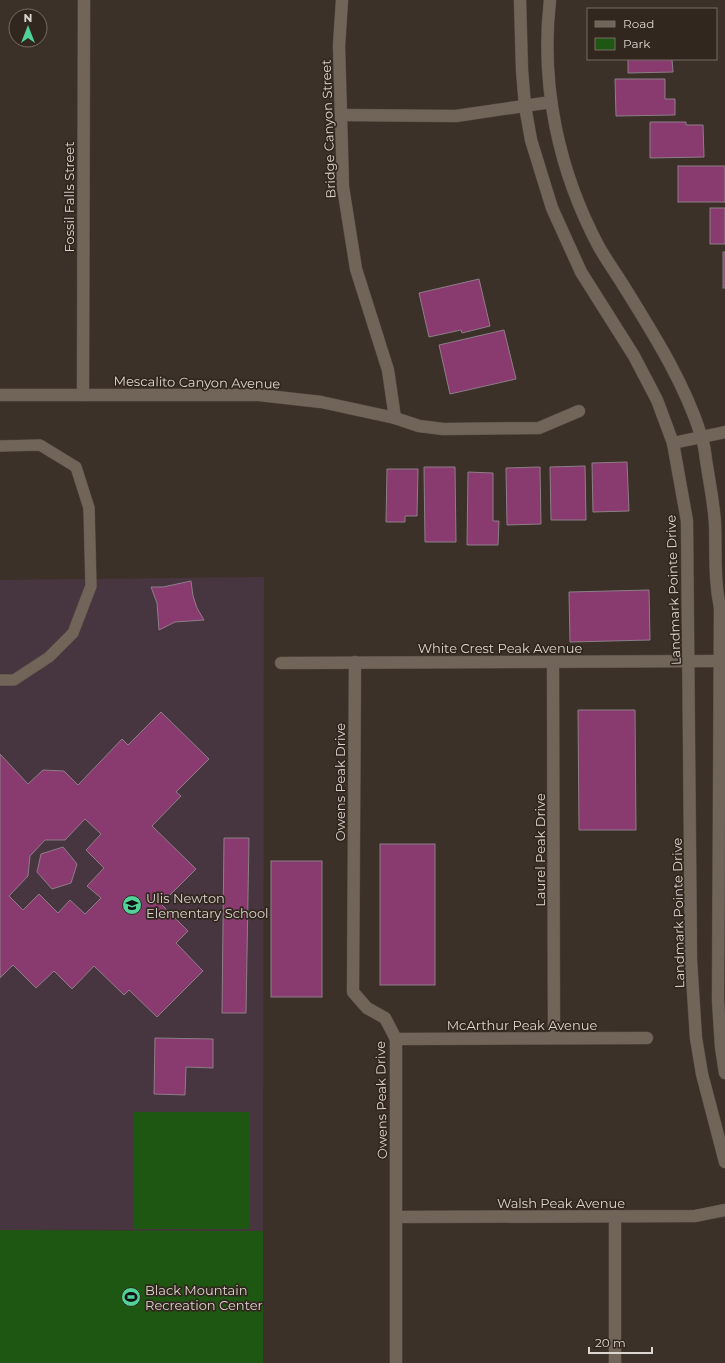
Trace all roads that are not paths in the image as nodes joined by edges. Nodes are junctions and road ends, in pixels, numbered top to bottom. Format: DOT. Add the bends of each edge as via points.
graph roads {
  1 [pos="84,0"];
  2 [pos="342,0"];
  3 [pos="520,0"];
  4 [pos="550,0"];
  5 [pos="551,102"];
  6 [pos="526,106"];
  7 [pos="341,115"];
  8 [pos="0,395"];
  9 [pos="83,395"];
  10 [pos="579,411"];
  11 [pos="395,418"];
  12 [pos="725,432"];
  13 [pos="702,436"];
  14 [pos="673,443"];
  15 [pos="0,446"];
  16 [pos="281,662"];
  17 [pos="355,662"];
  18 [pos="553,662"];
  19 [pos="689,662"];
  20 [pos="719,662"];
  21 [pos="0,680"];
  22 [pos="554,1038"];
  23 [pos="647,1038"];
  24 [pos="396,1039"];
  25 [pos="725,1073"];
  26 [pos="725,1162"];
  27 [pos="725,1210"];
  28 [pos="615,1216"];
  29 [pos="396,1217"];
  30 [pos="396,1363"];
  31 [pos="615,1363"];
  1 -- 9 [label="street, Fossil Falls Street"];
  2 -- 7 [label="street, Bridge Canyon Street" via="339,46"];
  3 -- 6 [label="street, Landmark Pointe Drive"];
  4 -- 5 [label="street" via="548,64"];
  5 -- 6 [label="street"];
  5 -- 13 [label="street" via="557,136 577,200 600,248 674,370"];
  6 -- 7 [label="street" via="456,116"];
  6 -- 14 [label="street, Landmark Pointe Drive" via="531,140 552,208 581,272 634,356 657,400"];
  7 -- 11 [label="street, Bridge Canyon Street" via="343,187 356,269 388,370"];
  8 -- 9 [label="street, Mescalito Canyon Avenue"];
  9 -- 11 [label="street, Mescalito Canyon Avenue" via="259,395 321,402"];
  10 -- 11 [label="street, Mescalito Canyon Avenue" via="539,428 443,429 419,426"];
  12 -- 13 [label="street"];
  13 -- 14 [label="street"];
  13 -- 20 [label="street" via="715,524 715,584 720,608"];
  14 -- 19 [label="street, Landmark Pointe Drive" via="687,521"];
  15 -- 21 [label="lane" via="40,445 76,467 90,508 91,586 73,633 49,657 14,680"];
  16 -- 17 [label="street, White Crest Peak Avenue"];
  17 -- 18 [label="street, White Crest Peak Avenue"];
  17 -- 24 [label="street, Owens Peak Drive" via="353,992 367,1008 385,1018"];
  18 -- 19 [label="street, White Crest Peak Avenue"];
  18 -- 22 [label="street, Laurel Peak Drive"];
  19 -- 20 [label="street, White Crest Peak Avenue"];
  19 -- 26 [label="street, Landmark Pointe Drive" via="691,968 696,1038 702,1074"];
  20 -- 25 [label="street" via="718,1000"];
  22 -- 23 [label="street, McArthur Peak Avenue"];
  22 -- 24 [label="street, McArthur Peak Avenue"];
  24 -- 29 [label="street, Owens Peak Drive"];
  27 -- 28 [label="street, Walsh Peak Avenue" via="695,1216"];
  28 -- 29 [label="street, Walsh Peak Avenue"];
  28 -- 31 [label="street"];
  29 -- 30 [label="street, Owens Peak Drive"];
}
